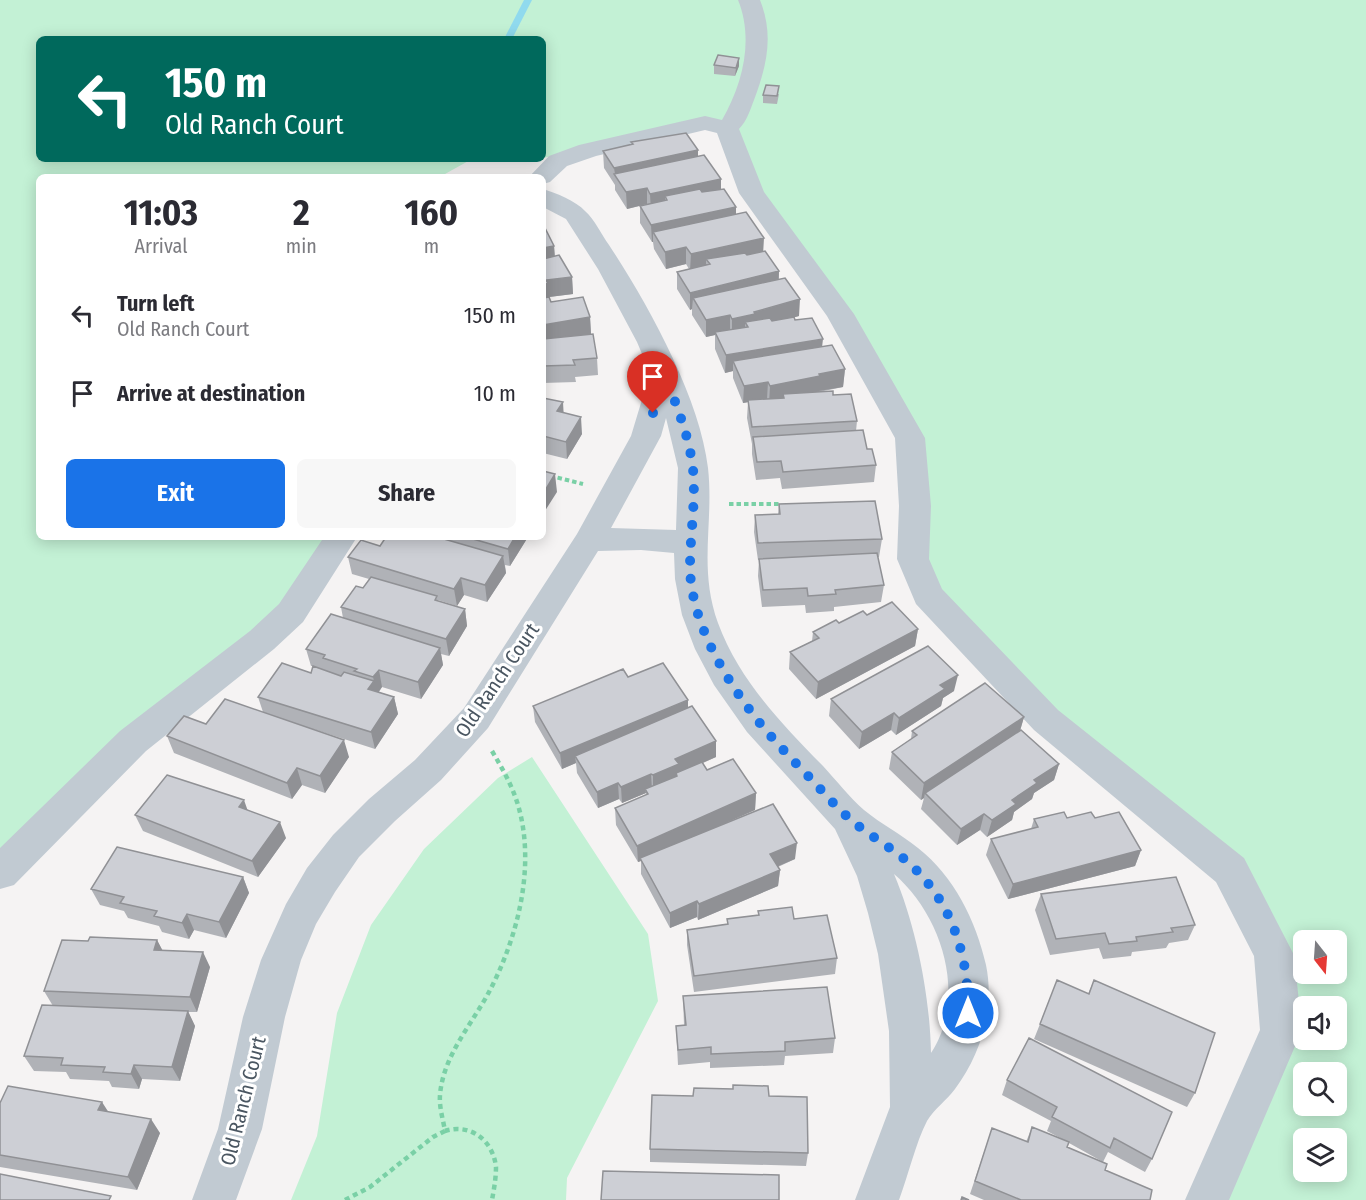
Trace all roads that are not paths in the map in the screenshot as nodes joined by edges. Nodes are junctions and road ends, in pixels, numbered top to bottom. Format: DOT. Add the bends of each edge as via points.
graph roads {
  1 [pos="749,0"];
  2 [pos="727,128"];
  3 [pos="546,197"];
  4 [pos="664,373"];
  5 [pos="339,540"];
  6 [pos="589,540"];
  7 [pos="691,543"];
  8 [pos="849,819"];
  9 [pos="0,873"];
  10 [pos="911,1107"];
  11 [pos="214,1200"];
  12 [pos="877,1200"];
  13 [pos="1207,1200"];
  1 -- 2 [label="street" via="759,27 758,51 734,121"];
  2 -- 3 [label="street" via="705,123 588,150 558,161"];
  2 -- 13 [label="street" via="752,193 840,314 910,438 915,506 913,559 928,595 1046,720 1230,870 1274,955 1281,1029"];
  3 -- 4 [label="street" via="575,214 592,238 634,308"];
  4 -- 6 [label="street, Old Ranch Court" via="646,436"];
  4 -- 7 [label="street" via="681,417 693,467"];
  5 -- 9 [label="street" via="291,613 133,741"];
  6 -- 7 [label="street"];
  6 -- 11 [label="street, Old Ranch Court" via="471,725 346,846 300,916 281,960 264,1017 240,1129"];
  7 -- 8 [label="street" via="692,587 717,659 749,710"];
  8 -- 10 [label="street" via="876,876 898,954 910,1031"];
  8 -- 10 [label="street" via="911,865 933,890 951,920 965,966 968,1013 960,1039 941,1076"];
  10 -- 12 [label="street"];
}
